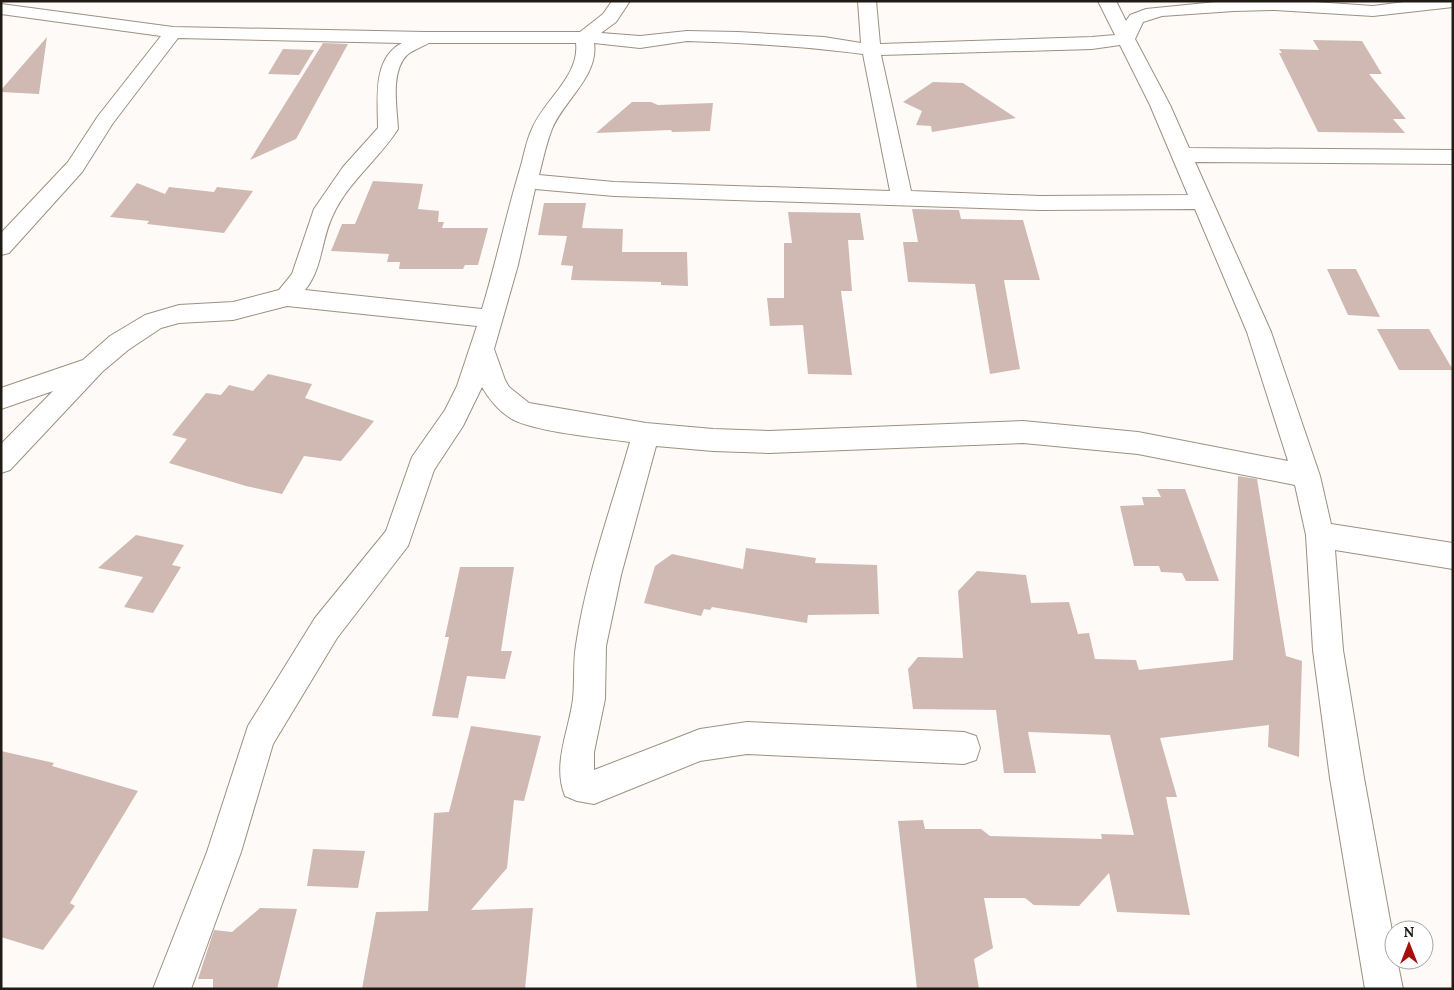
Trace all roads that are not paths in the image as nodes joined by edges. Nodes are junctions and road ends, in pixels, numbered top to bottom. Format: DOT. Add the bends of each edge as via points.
graph roads {
  1 [pos="621,1"];
  2 [pos="867,1"];
  3 [pos="1107,1"];
  4 [pos="1453,2"];
  5 [pos="1,9"];
  6 [pos="173,32"];
  7 [pos="584,37"];
  8 [pos="425,38"];
  9 [pos="1126,39"];
  10 [pos="871,50"];
  11 [pos="1182,155"];
  12 [pos="1453,157"];
  13 [pos="528,181"];
  14 [pos="902,198"];
  15 [pos="1202,202"];
  16 [pos="1,247"];
  17 [pos="287,297"];
  18 [pos="491,319"];
  19 [pos="482,349"];
  20 [pos="93,365"];
  21 [pos="1,399"];
  22 [pos="646,434"];
  23 [pos="1,462"];
  24 [pos="1306,476"];
  25 [pos="1320,535"];
  26 [pos="1453,556"];
  27 [pos="964,748"];
  28 [pos="172,989"];
  29 [pos="1384,989"];
  1 -- 7 [label="street" via="610,18"];
  2 -- 10 [label="street"];
  3 -- 9 [label="street"];
  4 -- 9 [label="street" via="1365,12 1275,6 1162,11 1136,19"];
  5 -- 6 [label="street"];
  6 -- 8 [label="street"];
  6 -- 16 [label="street" via="105,120 75,167"];
  7 -- 8 [label="street"];
  7 -- 10 [label="street" via="640,42 687,36 738,37"];
  7 -- 13 [label="street" via="583,65 542,128"];
  8 -- 17 [label="street" via="401,51 390,67 388,129 350,172 322,214 302,277"];
  9 -- 10 [label="street" via="1092,44"];
  9 -- 11 [label="street"];
  10 -- 14 [label="street"];
  11 -- 12 [label="street"];
  11 -- 15 [label="street"];
  13 -- 14 [label="street" via="614,189"];
  13 -- 18 [label="street"];
  14 -- 15 [label="street" via="1040,203"];
  15 -- 24 [label="street" via="1259,332"];
  17 -- 18 [label="street"];
  17 -- 20 [label="street" via="232,311 179,314 153,321"];
  18 -- 19 [label="street"];
  19 -- 22 [label="street" via="493,383 500,394 520,411 538,417"];
  19 -- 28 [label="street" via="470,386 454,418 422,466 398,537 326,628 259,737 224,852"];
  20 -- 21 [label="street"];
  20 -- 23 [label="street"];
  22 -- 24 [label="street" via="769,442 1023,432 1138,443"];
  22 -- 27 [label="street" via="606,575 590,646 589,699 578,752 577,784 594,787 700,745 747,738"];
  24 -- 25 [label="street"];
  25 -- 26 [label="street"];
  25 -- 29 [label="street" via="1329,660"];
}
